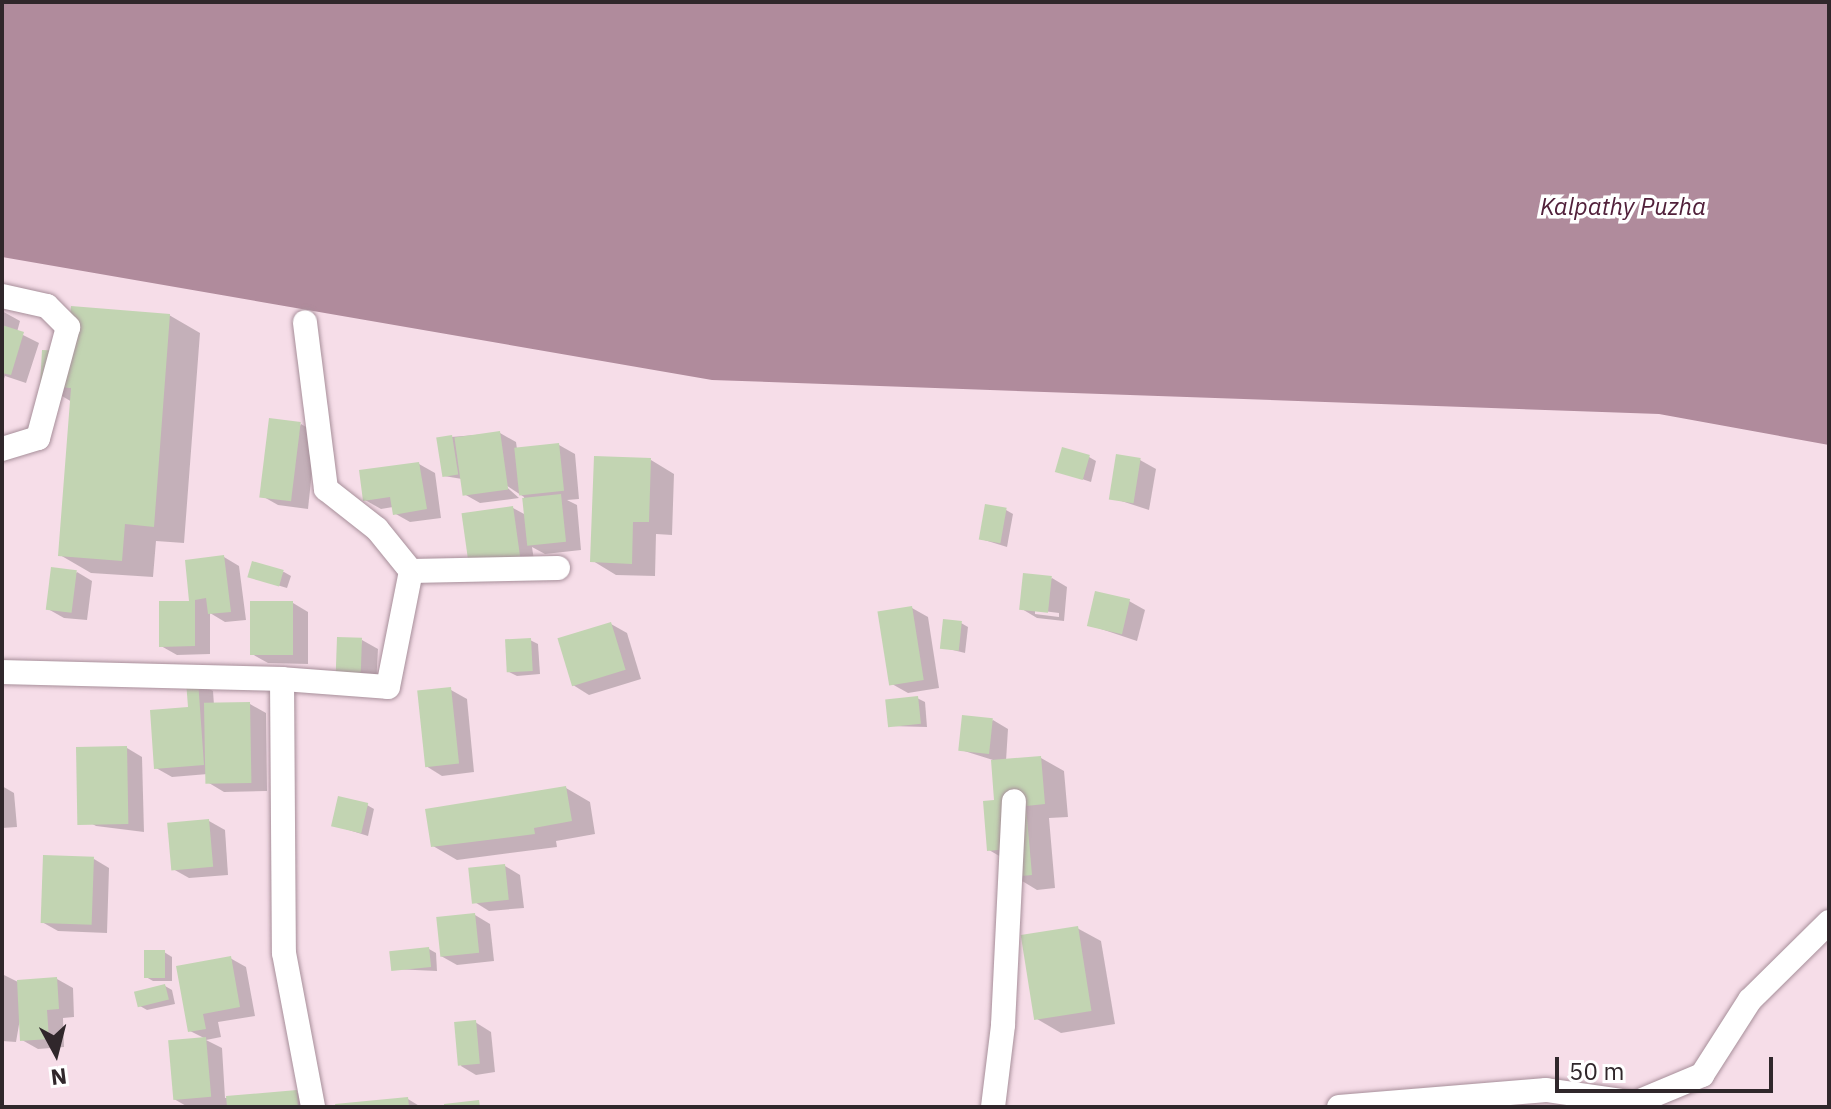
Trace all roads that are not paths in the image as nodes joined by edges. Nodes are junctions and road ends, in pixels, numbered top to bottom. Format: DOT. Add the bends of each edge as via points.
graph roads {
  1 [pos="2,296"];
  2 [pos="305,322"];
  3 [pos="2,449"];
  4 [pos="558,568"];
  5 [pos="411,571"];
  6 [pos="2,672"];
  7 [pos="282,679"];
  8 [pos="1014,801"];
  9 [pos="1829,922"];
  10 [pos="313,1107"];
  11 [pos="993,1107"];
  12 [pos="1339,1107"];
  1 -- 3 [label="street" via="47,306 68,327 38,438"];
  2 -- 5 [label="street" via="326,489 377,529"];
  4 -- 5 [label="street"];
  5 -- 7 [label="street" via="388,687"];
  6 -- 7 [label="street"];
  7 -- 10 [label="street" via="284,953"];
  8 -- 11 [label="street" via="1003,1025"];
  9 -- 12 [label="street" via="1750,1000 1702,1075 1635,1103 1546,1090"];
}
